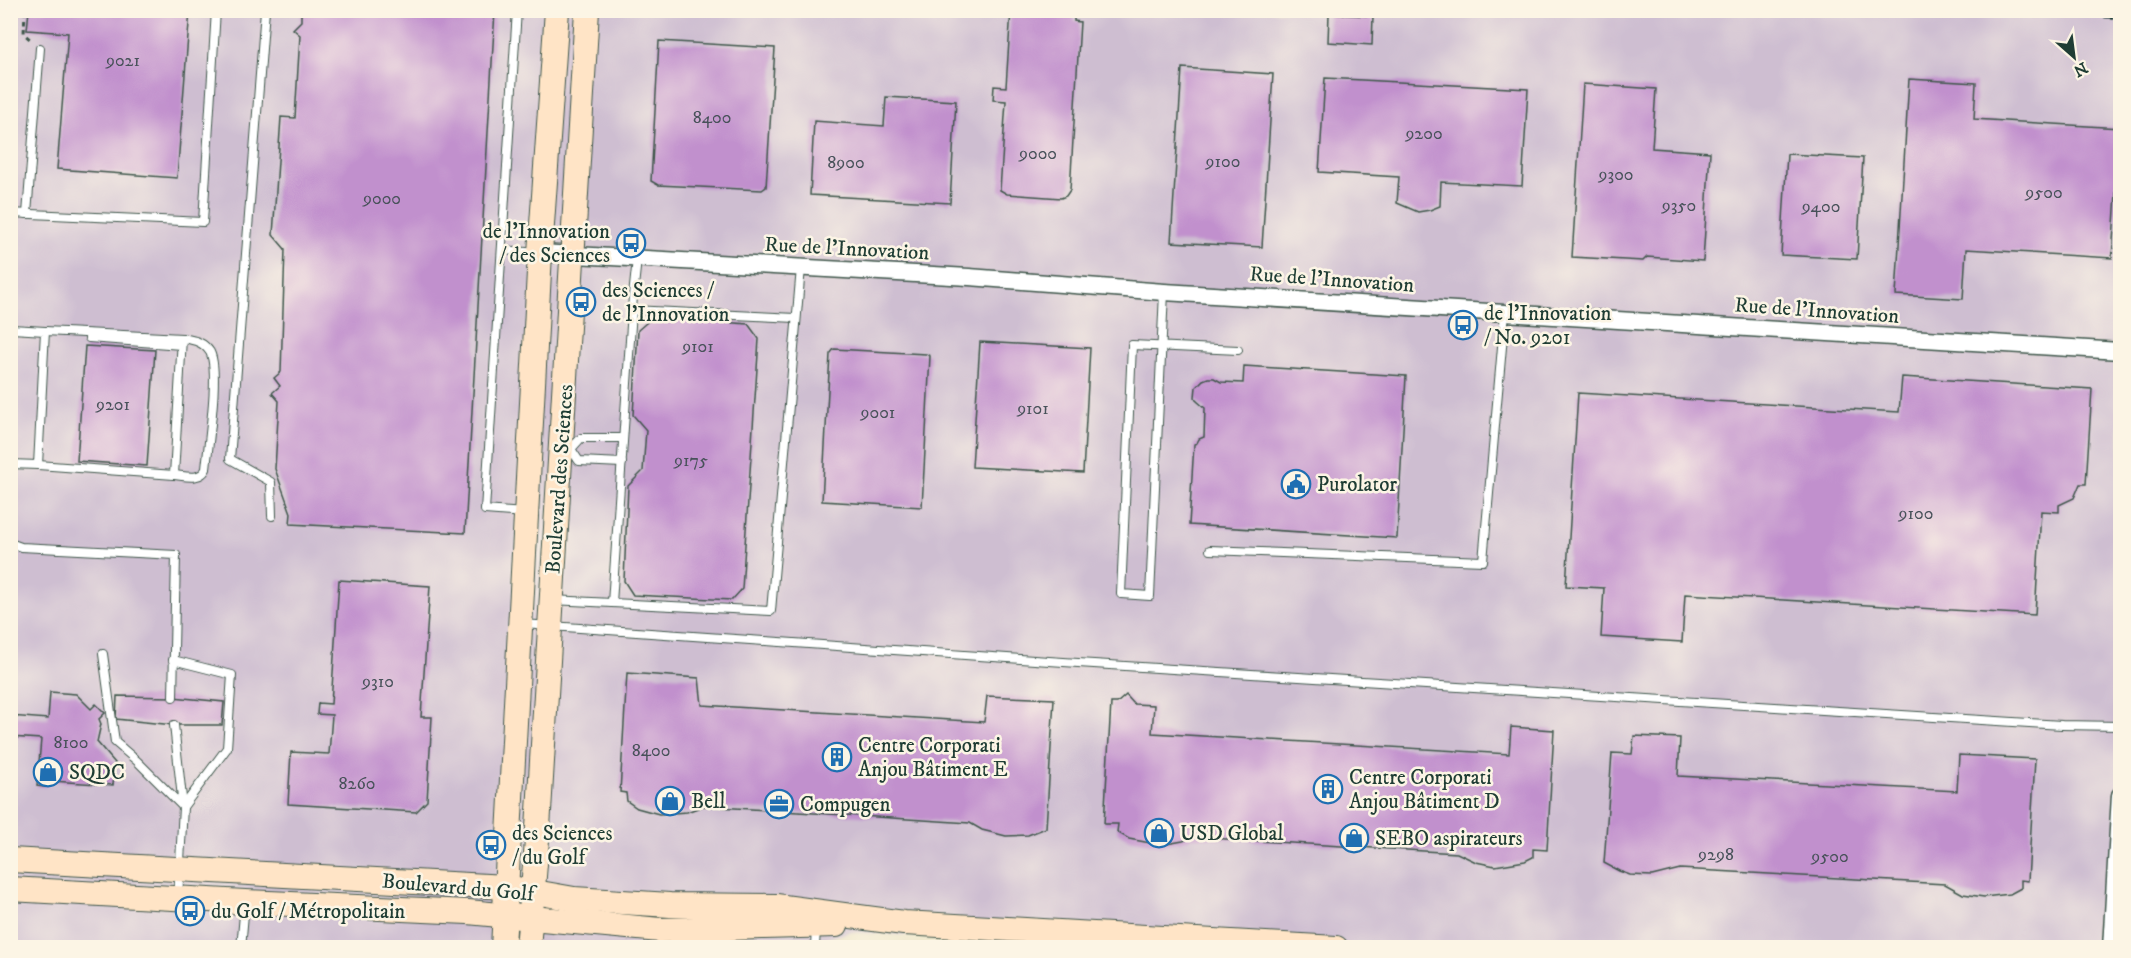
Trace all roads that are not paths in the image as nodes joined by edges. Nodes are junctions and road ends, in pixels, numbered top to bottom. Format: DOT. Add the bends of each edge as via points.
graph roads {
  1 [pos="216,10"];
  2 [pos="265,10"];
  3 [pos="517,10"];
  4 [pos="557,10"];
  5 [pos="587,10"];
  6 [pos="40,48"];
  7 [pos="10,213"];
  8 [pos="27,214"];
  9 [pos="502,250"];
  10 [pos="540,253"];
  11 [pos="573,255"];
  12 [pos="637,259"];
  13 [pos="801,268"];
  14 [pos="1164,292"];
  15 [pos="632,310"];
  16 [pos="1505,313"];
  17 [pos="796,318"];
  18 [pos="11,329"];
  19 [pos="45,331"];
  20 [pos="181,342"];
  21 [pos="1162,347"];
  22 [pos="1238,350"];
  23 [pos="2121,351"];
  24 [pos="10,359"];
  25 [pos="623,438"];
  26 [pos="566,449"];
  27 [pos="622,463"];
  28 [pos="10,464"];
  29 [pos="38,465"];
  30 [pos="174,475"];
  31 [pos="525,513"];
  32 [pos="272,516"];
  33 [pos="10,543"];
  34 [pos="1210,550"];
  35 [pos="552,600"];
  36 [pos="612,603"];
  37 [pos="519,624"];
  38 [pos="550,626"];
  39 [pos="103,654"];
  40 [pos="173,660"];
  41 [pos="173,697"];
  42 [pos="174,725"];
  43 [pos="2121,726"];
  44 [pos="2121,795"];
  45 [pos="183,807"];
  46 [pos="10,860"];
  47 [pos="180,869"];
  48 [pos="506,887"];
  49 [pos="10,889"];
  50 [pos="533,892"];
  51 [pos="177,898"];
  52 [pos="245,902"];
  53 [pos="504,915"];
  54 [pos="530,919"];
  55 [pos="904,923"];
  56 [pos="815,937"];
  57 [pos="2114,937"];
  58 [pos="1167,943"];
  59 [pos="241,948"];
  60 [pos="503,948"];
  61 [pos="528,948"];
  62 [pos="1336,948"];
  1 -- 8 [label="lane" via="203,222"];
  2 -- 32 [label="lane" via="230,459 271,482"];
  3 -- 9 [label="lane"];
  4 -- 10 [label="street, Boulevard des Sciences"];
  5 -- 11 [label="street, Boulevard des Sciences"];
  6 -- 8 [label="lane"];
  7 -- 8 [label="lane"];
  9 -- 10 [label="lane"];
  9 -- 31 [label="lane" via="485,510"];
  10 -- 11 [label="street, Rue de l'Innovation"];
  10 -- 31 [label="street, Boulevard des Sciences"];
  11 -- 12 [label="street, Rue de l'Innovation"];
  11 -- 26 [label="street, Boulevard des Sciences"];
  12 -- 13 [label="street, Rue de l'Innovation"];
  12 -- 15 [label="lane"];
  13 -- 14 [label="street, Rue de l'Innovation"];
  13 -- 17 [label="lane"];
  14 -- 16 [label="street, Rue de l'Innovation"];
  14 -- 21 [label="lane"];
  15 -- 17 [label="lane"];
  15 -- 25 [label="lane"];
  16 -- 23 [label="street, Rue de l'Innovation"];
  16 -- 34 [label="lane" via="1483,561"];
  17 -- 36 [label="lane" via="771,611"];
  18 -- 19 [label="lane"];
  18 -- 24 [label="lane"];
  19 -- 20 [label="lane" via="76,331 85,338"];
  19 -- 29 [label="lane"];
  20 -- 30 [label="lane"];
  20 -- 30 [label="lane" via="200,342 209,351 214,381 206,469 198,477"];
  21 -- 21 [label="lane" via="1150,596 1121,594 1132,345"];
  21 -- 22 [label="lane"];
  25 -- 26 [label="lane" via="581,438"];
  25 -- 27 [label="lane"];
  26 -- 27 [label="lane" via="579,461"];
  26 -- 35 [label="street, Boulevard des Sciences"];
  27 -- 36 [label="lane"];
  28 -- 29 [label="lane"];
  29 -- 30 [label="lane"];
  31 -- 37 [label="street, Boulevard des Sciences"];
  33 -- 40 [label="lane" via="21,547 176,555"];
  35 -- 36 [label="lane"];
  35 -- 38 [label="street, Boulevard des Sciences"];
  37 -- 38 [label="lane"];
  37 -- 48 [label="street, Boulevard des Sciences"];
  38 -- 43 [label="lane" via="1078,663"];
  38 -- 50 [label="street, Boulevard des Sciences"];
  39 -- 45 [label="lane" via="115,742"];
  40 -- 41 [label="lane"];
  40 -- 45 [label="lane" via="232,675 227,748"];
  42 -- 45 [label="lane"];
  44 -- 57 [label="street"];
  45 -- 47 [label="lane"];
  46 -- 47 [label="street, Boulevard du Golf"];
  47 -- 48 [label="street, Boulevard du Golf"];
  47 -- 51 [label="lane"];
  48 -- 50 [label="street, Boulevard du Golf"];
  48 -- 53 [label="street, Boulevard des Sciences"];
  49 -- 51 [label="street, Boulevard du Golf"];
  50 -- 54 [label="street, Boulevard des Sciences"];
  50 -- 55 [label="street, Boulevard du Golf" via="574,899 659,904 776,906"];
  51 -- 52 [label="street, Boulevard du Golf"];
  52 -- 53 [label="street, Boulevard du Golf"];
  52 -- 59 [label="lane"];
  53 -- 54 [label="street, Boulevard du Golf"];
  53 -- 60 [label="street, Boulevard des Sciences"];
  54 -- 56 [label="street, Boulevard du Golf"];
  54 -- 61 [label="street, Boulevard des Sciences"];
  55 -- 56 [label="street, Boulevard du Golf"];
  55 -- 58 [label="street, Boulevard du Golf"];
  58 -- 62 [label="street, Boulevard du Golf"];
}
